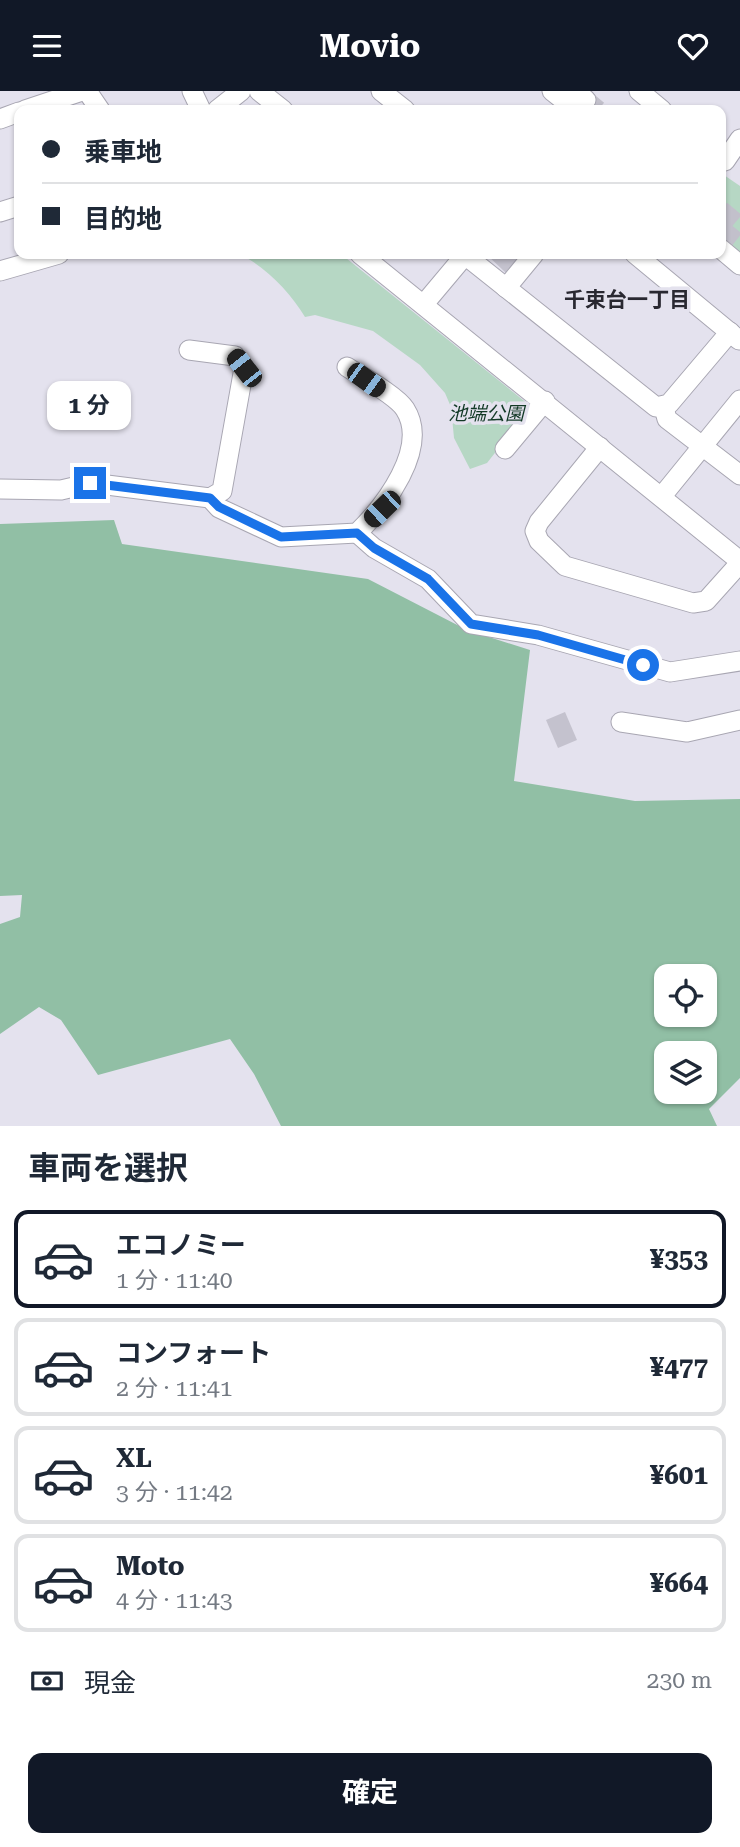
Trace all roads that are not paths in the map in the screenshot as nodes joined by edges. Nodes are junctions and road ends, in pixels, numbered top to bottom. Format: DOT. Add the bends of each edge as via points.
graph roads {
  1 [pos="85,91"];
  2 [pos="241,91"];
  3 [pos="259,91"];
  4 [pos="381,91"];
  5 [pos="551,91"];
  6 [pos="639,91"];
  7 [pos="579,100"];
  8 [pos="41,105"];
  9 [pos="96,105"];
  10 [pos="223,105"];
  11 [pos="277,105"];
  12 [pos="399,105"];
  13 [pos="656,105"];
  14 [pos="740,139"];
  15 [pos="729,163"];
  16 [pos="726,253"];
  17 [pos="42,259"];
  18 [pos="366,259"];
  19 [pos="462,259"];
  20 [pos="472,259"];
  21 [pos="530,259"];
  22 [pos="641,259"];
  23 [pos="740,265"];
  24 [pos="0,271"];
  25 [pos="506,288"];
  26 [pos="424,305"];
  27 [pos="735,336"];
  28 [pos="189,350"];
  29 [pos="347,367"];
  30 [pos="740,400"];
  31 [pos="545,401"];
  32 [pos="664,408"];
  33 [pos="703,446"];
  34 [pos="600,447"];
  35 [pos="505,449"];
  36 [pos="740,475"];
  37 [pos="0,489"];
  38 [pos="662,496"];
  39 [pos="210,498"];
  40 [pos="357,533"];
  41 [pos="740,562"];
  42 [pos="740,660"];
  43 [pos="740,720"];
  44 [pos="621,722"];
  1 -- 8 [label="street"];
  1 -- 9 [label="street"];
  2 -- 10 [label="street"];
  3 -- 11 [label="street"];
  4 -- 12 [label="street"];
  5 -- 7 [label="street"];
  6 -- 13 [label="street"];
  14 -- 15 [label="street"];
  16 -- 23 [label="street"];
  17 -- 24 [label="street"];
  18 -- 26 [label="street"];
  19 -- 26 [label="street"];
  20 -- 25 [label="street"];
  21 -- 25 [label="street"];
  22 -- 27 [label="street"];
  25 -- 32 [label="street" via="656,407"];
  26 -- 31 [label="street"];
  27 -- 32 [label="street"];
  28 -- 39 [label="street" via="235,356 244,368 222,491"];
  29 -- 40 [label="street" via="404,408 412,430 405,468 382,509"];
  30 -- 33 [label="street"];
  31 -- 34 [label="street"];
  31 -- 35 [label="street"];
  32 -- 33 [label="street" via="667,419"];
  33 -- 36 [label="street"];
  33 -- 38 [label="street"];
  34 -- 38 [label="street"];
  34 -- 41 [label="street" via="535,531 565,566 693,603 706,601"];
  37 -- 39 [label="street" via="61,490 90,483"];
  38 -- 41 [label="street"];
  39 -- 40 [label="street" via="219,507 281,537"];
  40 -- 42 [label="street" via="428,579 471,624 538,635 670,673"];
  43 -- 44 [label="street" via="687,732"];
}
